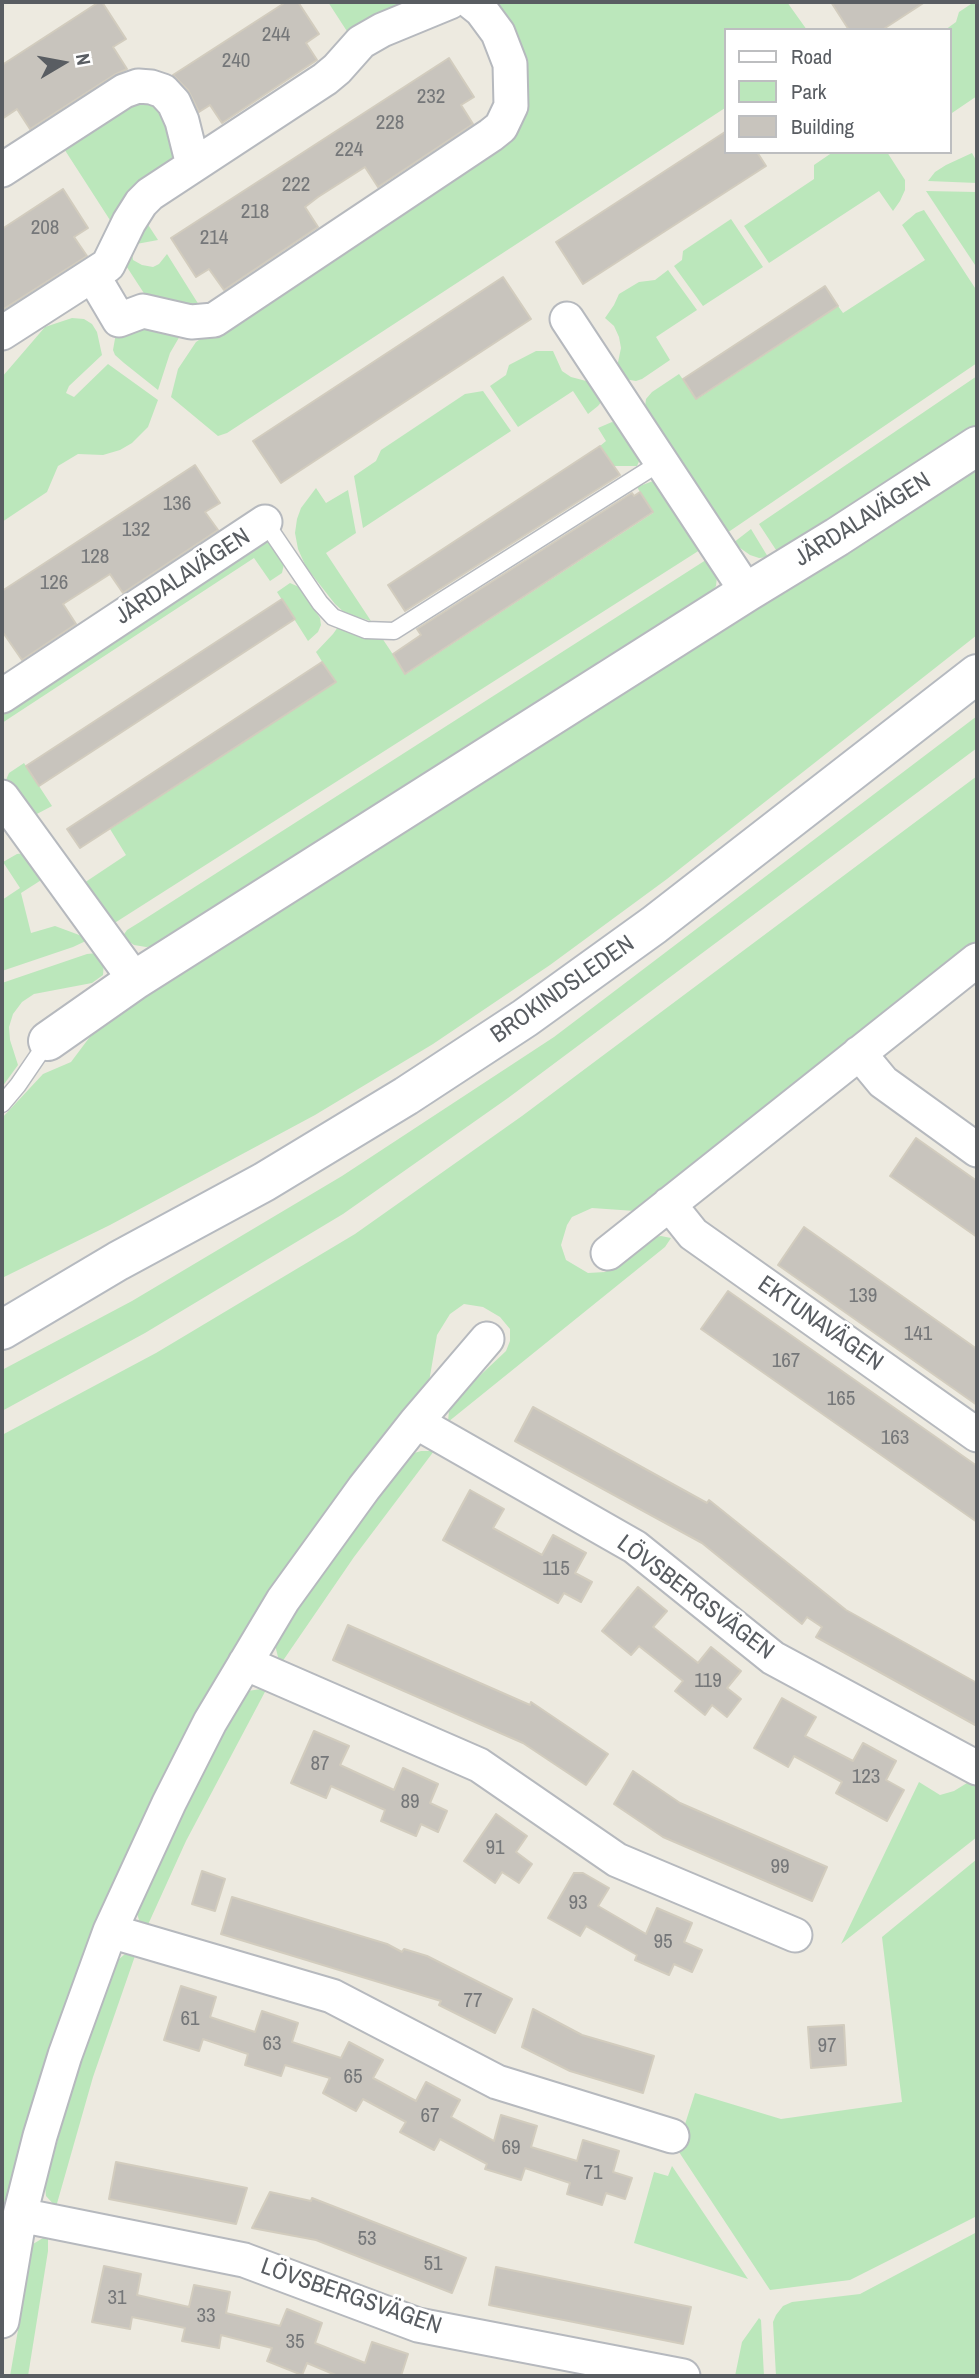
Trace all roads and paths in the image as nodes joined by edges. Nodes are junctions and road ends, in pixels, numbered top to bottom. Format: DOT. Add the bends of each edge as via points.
graph roads {
  1 [pos="450,2"];
  2 [pos="471,2"];
  3 [pos="193,165"];
  4 [pos="2,170"];
  5 [pos="93,276"];
  6 [pos="38,309"];
  7 [pos="568,319"];
  8 [pos="2,333"];
  9 [pos="2,360"];
  10 [pos="977,446"];
  11 [pos="661,462"];
  12 [pos="265,522"];
  13 [pos="747,592"];
  14 [pos="977,674"];
  15 [pos="2,696"];
  16 [pos="2,797"];
  17 [pos="977,960"];
  18 [pos="135,980"];
  19 [pos="48,1041"];
  20 [pos="859,1052"];
  21 [pos="2,1104"];
  22 [pos="977,1150"];
  23 [pos="669,1205"];
  24 [pos="608,1253"];
  25 [pos="118,1261"];
  26 [pos="2,1309"];
  27 [pos="2,1330"];
  28 [pos="487,1339"];
  29 [pos="416,1422"];
  30 [pos="977,1435"];
  31 [pos="245,1663"];
  32 [pos="977,1768"];
  33 [pos="110,1931"];
  34 [pos="795,1934"];
  35 [pos="672,2136"];
  36 [pos="20,2215"];
  37 [pos="2,2321"];
  38 [pos="683,2376"];
  1 -- 3 [label="street" via="361,42 325,79"];
  2 -- 5 [label="street" via="498,33 510,64 511,106 501,127 491,135 214,320 191,323 143,311 119,320"];
  3 -- 4 [label="street" via="174,103 163,91 138,86"];
  3 -- 5 [label="street" via="141,203 108,265"];
  5 -- 6 [label="street"];
  6 -- 8 [label="street"];
  6 -- 9 [label="street"];
  7 -- 11 [label="street"];
  10 -- 13 [label="main road, JÄRDALAVÄGEN"];
  11 -- 12 [label="lane, JÄRDALAVÄGEN" via="394,631 366,630 333,617"];
  11 -- 13 [label="street"];
  12 -- 15 [label="street, JÄRDALAVÄGEN"];
  13 -- 18 [label="main road, JÄRDALAVÄGEN"];
  14 -- 25 [label="main road, BROKINDSLEDEN" via="665,917 525,1018 288,1168"];
  16 -- 18 [label="street"];
  17 -- 20 [label="street"];
  18 -- 19 [label="main road, JÄRDALAVÄGEN"];
  19 -- 21 [label="lane"];
  20 -- 22 [label="street" via="883,1082"];
  20 -- 23 [label="street"];
  23 -- 24 [label="street"];
  23 -- 30 [label="street, EKTUNAVÄGEN" via="693,1234"];
  25 -- 26 [label="main road, BROKINDSLEDEN"];
  25 -- 27 [label="main road, BROKINDSLEDEN"];
  28 -- 29 [label="street"];
  29 -- 31 [label="street" via="283,1600"];
  29 -- 32 [label="street, LÖVSBERGSVÄGEN" via="635,1547 773,1658"];
  31 -- 33 [label="street" via="169,1803"];
  31 -- 34 [label="street" via="479,1765 617,1860"];
  33 -- 35 [label="street" via="332,1996 497,2082"];
  33 -- 36 [label="street" via="65,2055"];
  36 -- 37 [label="street"];
  36 -- 38 [label="street, LÖVSBERGSVÄGEN" via="244,2260 418,2325"];
}
